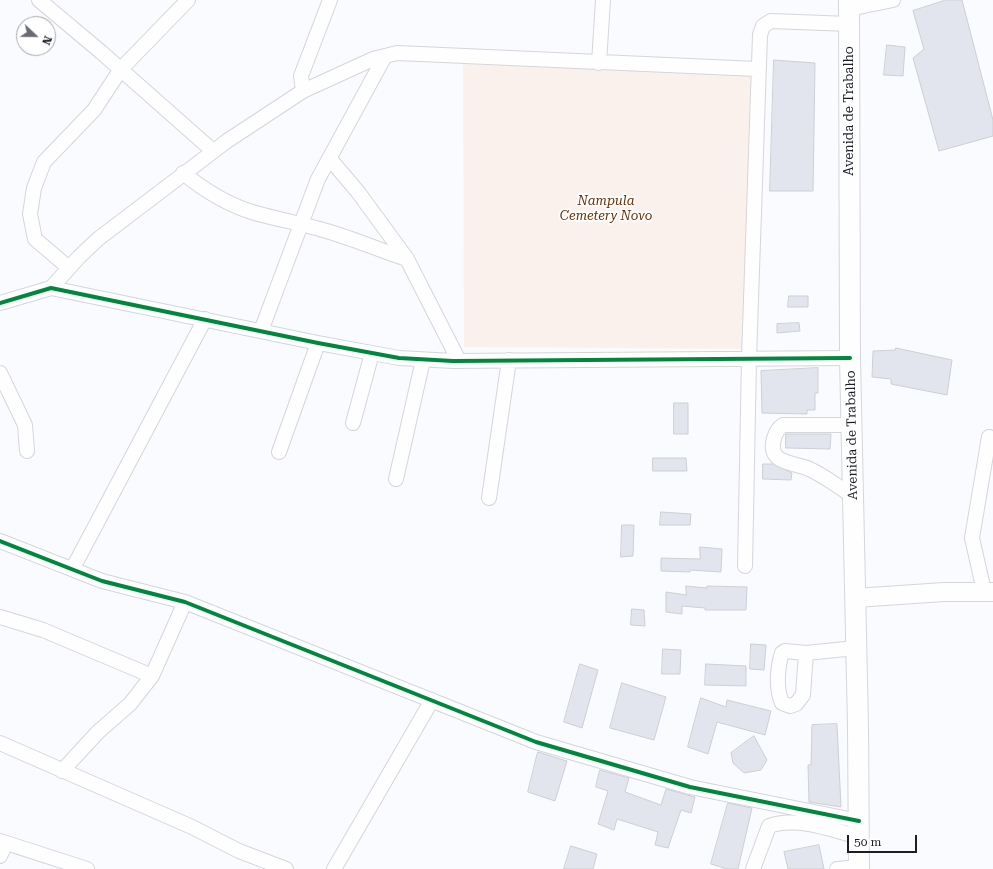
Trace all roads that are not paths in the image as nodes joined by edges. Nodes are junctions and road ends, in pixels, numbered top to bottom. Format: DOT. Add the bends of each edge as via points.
graph roads {
  1 [pos="39,0"];
  2 [pos="188,0"];
  3 [pos="330,0"];
  4 [pos="603,0"];
  5 [pos="893,0"];
  6 [pos="849,11"];
  7 [pos="386,56"];
  8 [pos="599,63"];
  9 [pos="121,69"];
  10 [pos="757,69"];
  11 [pos="303,91"];
  12 [pos="213,151"];
  13 [pos="330,159"];
  14 [pos="183,173"];
  15 [pos="302,224"];
  16 [pos="407,259"];
  17 [pos="68,268"];
  18 [pos="51,288"];
  19 [pos="0,303"];
  20 [pos="205,320"];
  21 [pos="261,332"];
  22 [pos="318,343"];
  23 [pos="372,353"];
  24 [pos="850,358"];
  25 [pos="749,359"];
  26 [pos="423,360"];
  27 [pos="509,360"];
  28 [pos="459,361"];
  29 [pos="0,373"];
  30 [pos="353,422"];
  31 [pos="851,425"];
  32 [pos="988,436"];
  33 [pos="27,451"];
  34 [pos="279,452"];
  35 [pos="396,479"];
  36 [pos="853,496"];
  37 [pos="490,498"];
  38 [pos="0,541"];
  39 [pos="745,566"];
  40 [pos="73,568"];
  41 [pos="988,592"];
  42 [pos="855,598"];
  43 [pos="185,602"];
  44 [pos="0,617"];
  45 [pos="856,648"];
  46 [pos="806,653"];
  47 [pos="152,676"];
  48 [pos="432,700"];
  49 [pos="0,743"];
  50 [pos="62,771"];
  51 [pos="859,829"];
  52 [pos="3,842"];
  53 [pos="0,856"];
  54 [pos="277,868"];
  55 [pos="859,868"];
  56 [pos="87,869"];
  57 [pos="334,869"];
  58 [pos="753,869"];
  59 [pos="837,869"];
  1 -- 9 [label="street"];
  2 -- 9 [label="street"];
  3 -- 11 [label="street" via="301,76"];
  4 -- 8 [label="street"];
  5 -- 6 [label="street"];
  6 -- 10 [label="street" via="771,21 763,26"];
  6 -- 24 [label="highway, Avenida de Trabalho"];
  7 -- 8 [label="street" via="397,53"];
  7 -- 11 [label="street" via="340,72"];
  7 -- 13 [label="street"];
  8 -- 10 [label="street"];
  9 -- 12 [label="street"];
  9 -- 17 [label="street" via="94,110 44,162 34,188 30,214 35,239"];
  10 -- 25 [label="street"];
  11 -- 12 [label="street"];
  12 -- 14 [label="street"];
  13 -- 15 [label="street" via="318,179"];
  13 -- 16 [label="street" via="358,192"];
  14 -- 15 [label="street" via="224,201 252,212"];
  14 -- 17 [label="street" via="98,239"];
  15 -- 16 [label="street" via="355,239"];
  15 -- 21 [label="street"];
  16 -- 28 [label="street"];
  17 -- 18 [label="street"];
  18 -- 19 [label="street"];
  18 -- 20 [label="street"];
  20 -- 21 [label="street"];
  20 -- 40 [label="street"];
  21 -- 22 [label="street"];
  22 -- 23 [label="street"];
  22 -- 34 [label="street"];
  23 -- 26 [label="street"];
  23 -- 30 [label="street"];
  24 -- 25 [label="street"];
  24 -- 31 [label="highway, Avenida de Trabalho"];
  25 -- 27 [label="street"];
  25 -- 39 [label="street"];
  26 -- 28 [label="street"];
  26 -- 35 [label="street"];
  27 -- 28 [label="street"];
  27 -- 37 [label="street"];
  29 -- 33 [label="street" via="25,425"];
  31 -- 36 [label="highway, Avenida de Trabalho"];
  31 -- 36 [label="street" via="783,425 775,435 773,448 779,458 808,469"];
  32 -- 41 [label="street" via="972,538"];
  36 -- 42 [label="highway, Avenida de Trabalho"];
  38 -- 40 [label="street"];
  40 -- 43 [label="street" via="102,581"];
  41 -- 42 [label="main road"];
  42 -- 45 [label="highway, Avenida de Trabalho"];
  43 -- 47 [label="street"];
  43 -- 48 [label="street"];
  44 -- 47 [label="street" via="43,630"];
  45 -- 46 [label="street"];
  45 -- 51 [label="highway, Avenida de Trabalho"];
  47 -- 50 [label="street" via="130,704 98,732"];
  48 -- 51 [label="street" via="536,742 690,787"];
  48 -- 57 [label="street"];
  49 -- 50 [label="street"];
  50 -- 54 [label="street" via="192,827"];
  51 -- 55 [label="highway, Avenida de Trabalho"];
  51 -- 58 [label="street" via="786,822 769,826"];
  52 -- 53 [label="street"];
  52 -- 56 [label="street"];
  55 -- 59 [label="street"];
}
